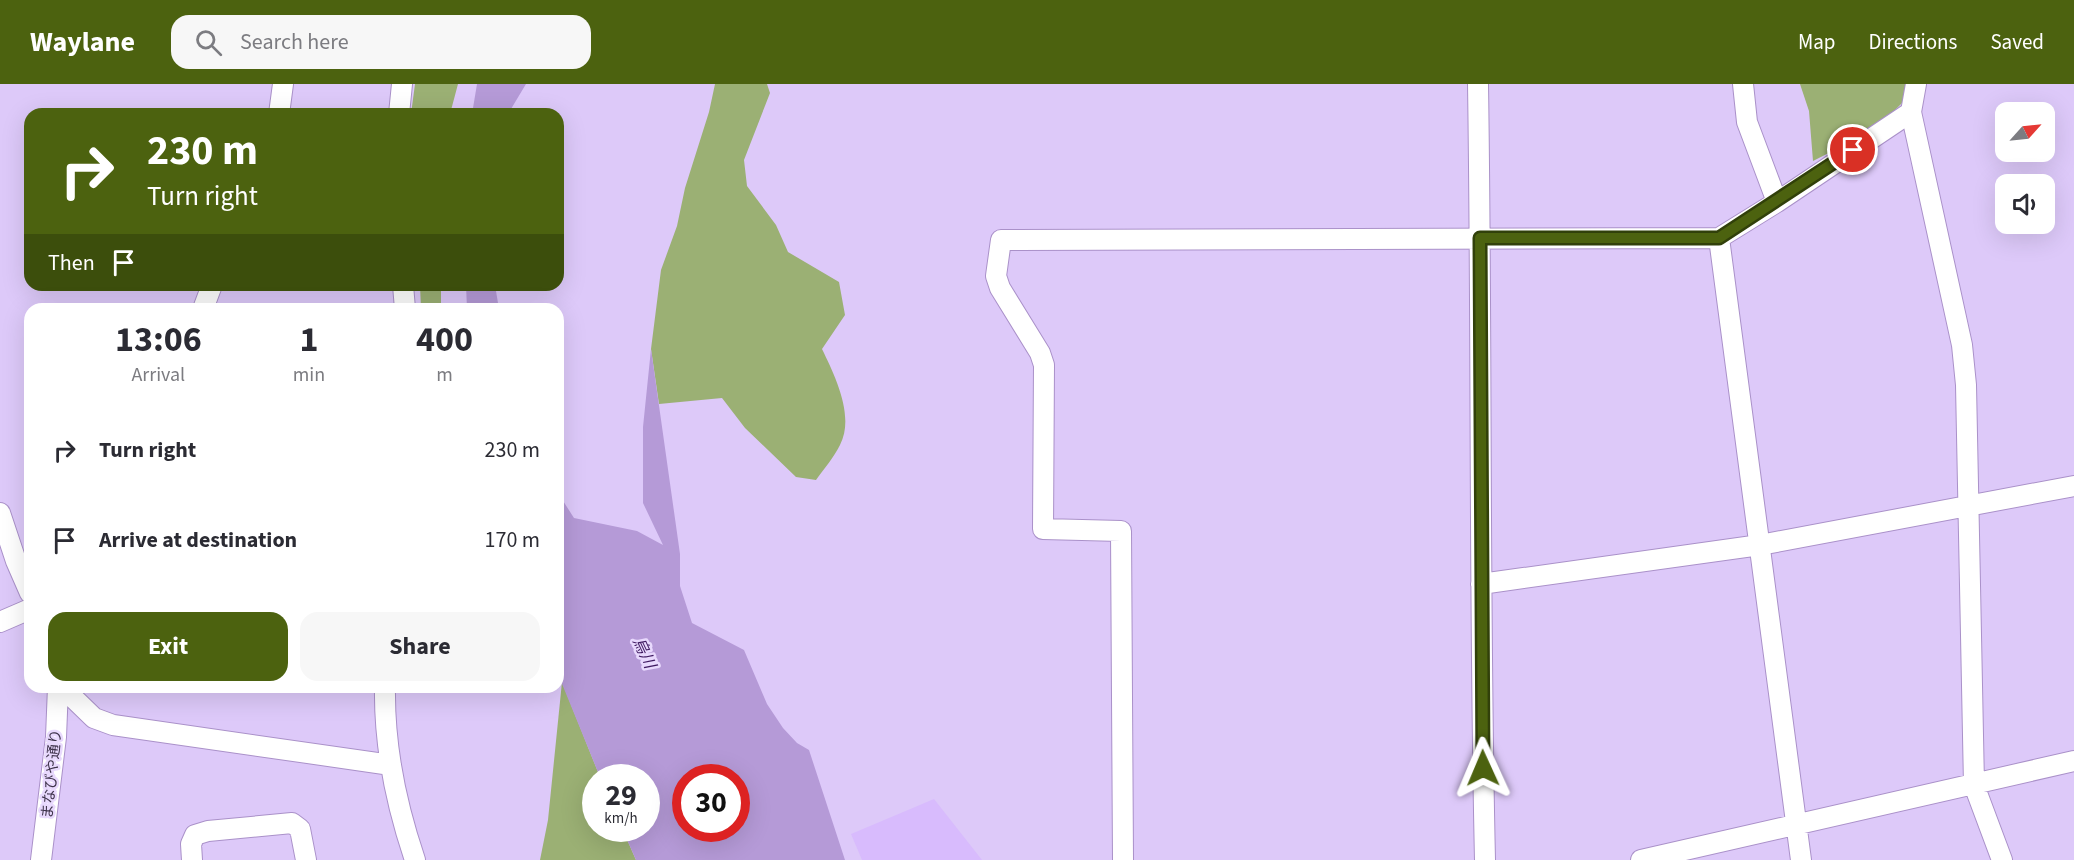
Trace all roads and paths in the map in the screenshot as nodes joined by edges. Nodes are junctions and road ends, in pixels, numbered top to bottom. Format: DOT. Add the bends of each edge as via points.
graph roads {
  1 [pos="283,84"];
  2 [pos="402,84"];
  3 [pos="1478,84"];
  4 [pos="1743,84"];
  5 [pos="1916,84"];
  6 [pos="280,108"];
  7 [pos="400,108"];
  8 [pos="1911,112"];
  9 [pos="1777,202"];
  10 [pos="1480,238"];
  11 [pos="1719,238"];
  12 [pos="2074,486"];
  13 [pos="1967,507"];
  14 [pos="0,513"];
  15 [pos="1760,545"];
  16 [pos="13,559"];
  17 [pos="24,581"];
  18 [pos="1481,584"];
  19 [pos="24,612"];
  20 [pos="0,622"];
  21 [pos="60,693"];
  22 [pos="67,693"];
  23 [pos="386,693"];
  24 [pos="2074,761"];
  25 [pos="391,765"];
  26 [pos="1974,785"];
  27 [pos="1795,824"];
  28 [pos="41,860"];
  29 [pos="192,860"];
  30 [pos="306,860"];
  31 [pos="416,860"];
  32 [pos="1123,860"];
  33 [pos="1485,860"];
  34 [pos="1641,860"];
  35 [pos="1801,860"];
  36 [pos="2002,860"];
  1 -- 6 [label="street"];
  2 -- 7 [label="street"];
  3 -- 10 [label="street"];
  4 -- 9 [label="street" via="1747,122"];
  5 -- 8 [label="street"];
  8 -- 9 [label="street"];
  8 -- 13 [label="street" via="1962,345"];
  9 -- 11 [label="street"];
  10 -- 11 [label="street"];
  10 -- 18 [label="street"];
  10 -- 32 [label="street" via="1001,240 996,276 1000,288 1044,365 1043,529 1121,531"];
  11 -- 15 [label="street"];
  12 -- 13 [label="street"];
  13 -- 15 [label="street"];
  13 -- 26 [label="street"];
  14 -- 16 [label="street"];
  15 -- 18 [label="street"];
  15 -- 27 [label="street"];
  16 -- 17 [label="street"];
  18 -- 33 [label="street"];
  19 -- 20 [label="street"];
  21 -- 28 [label="street, まなびや通り"];
  22 -- 25 [label="street" via="94,718 113,725"];
  23 -- 25 [label="street" via="384,724"];
  24 -- 26 [label="street"];
  25 -- 31 [label="street" via="395,792"];
  26 -- 27 [label="street"];
  26 -- 36 [label="street"];
  27 -- 34 [label="street"];
  27 -- 35 [label="street"];
  29 -- 30 [label="street" via="195,835 292,823 300,829"];
}
